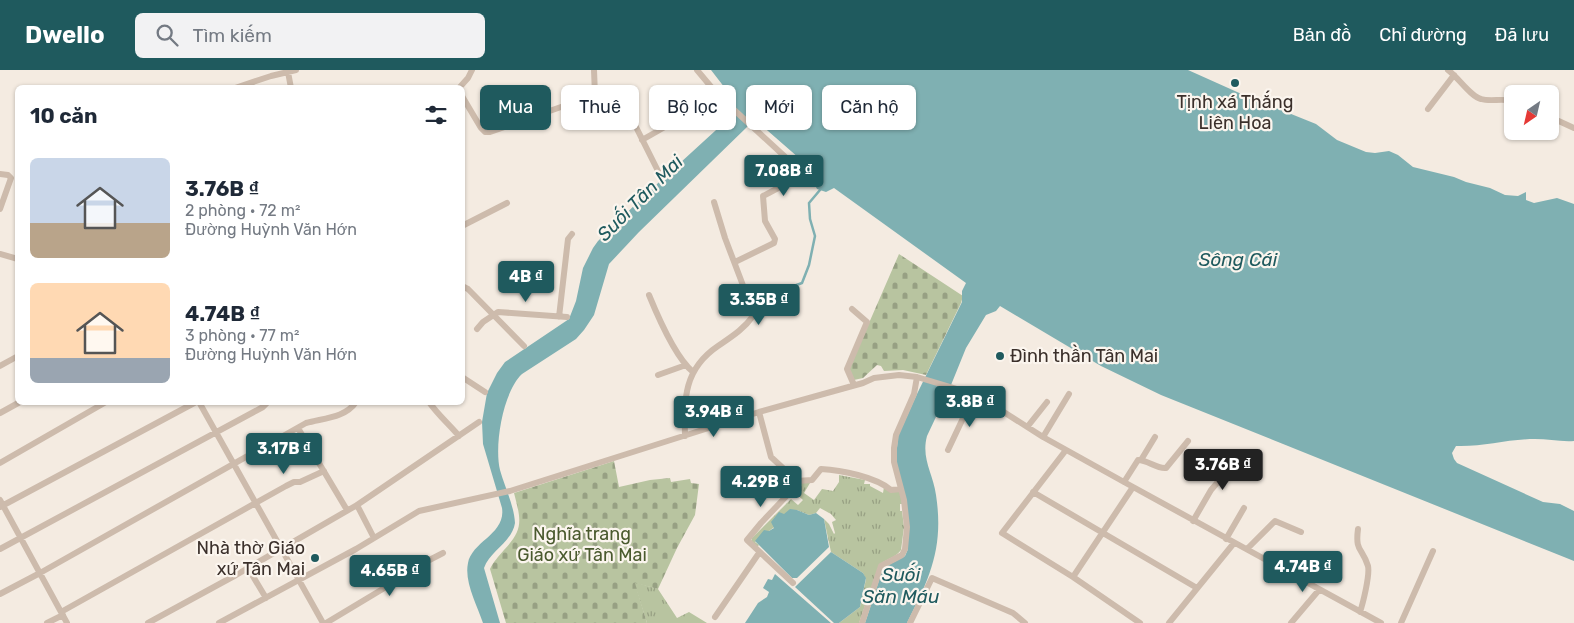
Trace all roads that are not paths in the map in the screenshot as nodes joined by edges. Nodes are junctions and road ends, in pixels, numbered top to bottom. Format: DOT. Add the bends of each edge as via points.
graph roads {
  1 [pos="296,70"];
  2 [pos="472,70"];
  3 [pos="594,70"];
  4 [pos="697,70"];
  5 [pos="1448,70"];
  6 [pos="288,72"];
  7 [pos="1454,74"];
  8 [pos="245,85"];
  9 [pos="290,85"];
  10 [pos="462,85"];
  11 [pos="595,85"];
  12 [pos="1504,99"];
  13 [pos="465,101"];
  14 [pos="561,107"];
  15 [pos="1428,109"];
  16 [pos="1559,121"];
  17 [pos="1574,128"];
  18 [pos="637,130"];
  19 [pos="660,130"];
  20 [pos="642,140"];
  21 [pos="0,174"];
  22 [pos="661,177"];
  23 [pos="714,202"];
  24 [pos="506,203"];
  25 [pos="0,209"];
  26 [pos="465,224"];
  27 [pos="572,234"];
  28 [pos="0,254"];
  29 [pos="15,258"];
  30 [pos="735,262"];
  31 [pos="465,288"];
  32 [pos="649,294"];
  33 [pos="852,309"];
  34 [pos="494,315"];
  35 [pos="477,329"];
  36 [pos="524,346"];
  37 [pos="15,358"];
  38 [pos="686,365"];
  39 [pos="0,366"];
  40 [pos="693,372"];
  41 [pos="658,375"];
  42 [pos="917,377"];
  43 [pos="465,379"];
  44 [pos="854,385"];
  45 [pos="485,392"];
  46 [pos="1069,394"];
  47 [pos="973,397"];
  48 [pos="1047,402"];
  49 [pos="15,405"];
  50 [pos="101,405"];
  51 [pos="192,405"];
  52 [pos="200,405"];
  53 [pos="263,405"];
  54 [pos="353,405"];
  55 [pos="431,405"];
  56 [pos="759,412"];
  57 [pos="0,413"];
  58 [pos="480,422"];
  59 [pos="1028,426"];
  60 [pos="298,428"];
  61 [pos="216,432"];
  62 [pos="459,436"];
  63 [pos="685,436"];
  64 [pos="1044,437"];
  65 [pos="1154,437"];
  66 [pos="1188,441"];
  67 [pos="948,450"];
  68 [pos="1066,450"];
  69 [pos="1238,454"];
  70 [pos="1141,460"];
  71 [pos="0,463"];
  72 [pos="233,465"];
  73 [pos="324,471"];
  74 [pos="797,481"];
  75 [pos="1124,482"];
  76 [pos="1132,487"];
  77 [pos="901,489"];
  78 [pos="1033,492"];
  79 [pos="256,503"];
  80 [pos="1,504"];
  81 [pos="356,505"];
  82 [pos="1244,508"];
  83 [pos="347,510"];
  84 [pos="1193,520"];
  85 [pos="1358,529"];
  86 [pos="1301,532"];
  87 [pos="1102,533"];
  88 [pos="20,538"];
  89 [pos="374,538"];
  90 [pos="1226,539"];
  91 [pos="1234,543"];
  92 [pos="281,548"];
  93 [pos="0,549"];
  94 [pos="1246,549"];
  95 [pos="1433,551"];
  96 [pos="443,553"];
  97 [pos="760,553"];
  98 [pos="248,568"];
  99 [pos="40,573"];
  100 [pos="1073,578"];
  101 [pos="299,581"];
  102 [pos="793,583"];
  103 [pos="1197,588"];
  104 [pos="1319,590"];
  105 [pos="0,594"];
  106 [pos="266,598"];
  107 [pos="1360,612"];
  108 [pos="62,613"];
  109 [pos="715,617"];
  110 [pos="47,623"];
  111 [pos="67,623"];
  112 [pos="148,623"];
  113 [pos="219,623"];
  114 [pos="325,623"];
  115 [pos="862,623"];
  116 [pos="910,623"];
  117 [pos="1025,623"];
  118 [pos="1140,623"];
  119 [pos="1169,623"];
  120 [pos="1291,623"];
  121 [pos="1381,623"];
  122 [pos="1401,623"];
  1 -- 6 [label="street"];
  2 -- 10 [label="street"];
  3 -- 11 [label="street"];
  4 -- 30 [label="street" via="712,89 798,170 797,178 763,196 765,221 774,243"];
  5 -- 7 [label="street"];
  6 -- 8 [label="street"];
  6 -- 9 [label="street"];
  7 -- 12 [label="street" via="1480,99"];
  7 -- 15 [label="street"];
  13 -- 14 [label="street" via="485,132"];
  16 -- 17 [label="street"];
  18 -- 20 [label="street"];
  19 -- 20 [label="street"];
  20 -- 22 [label="street"];
  21 -- 25 [label="street" via="11,178"];
  23 -- 30 [label="street"];
  24 -- 26 [label="street"];
  27 -- 34 [label="street" via="568,240 563,317 498,312"];
  28 -- 29 [label="street"];
  30 -- 40 [label="street" via="744,288 742,297 753,316 737,333 708,353"];
  31 -- 34 [label="street"];
  32 -- 38 [label="street" via="660,321"];
  33 -- 44 [label="street" via="868,322 847,370"];
  34 -- 35 [label="street"];
  34 -- 36 [label="street"];
  37 -- 39 [label="street"];
  38 -- 40 [label="street"];
  38 -- 41 [label="street"];
  40 -- 63 [label="street" via="684,406"];
  42 -- 44 [label="street" via="890,375"];
  42 -- 47 [label="street"];
  42 -- 77 [label="street" via="894,448"];
  43 -- 45 [label="street"];
  44 -- 56 [label="street"];
  46 -- 64 [label="street"];
  47 -- 59 [label="street"];
  47 -- 67 [label="street"];
  48 -- 59 [label="street"];
  49 -- 57 [label="street"];
  50 -- 71 [label="street"];
  51 -- 80 [label="street"];
  52 -- 61 [label="street"];
  53 -- 61 [label="street"];
  54 -- 60 [label="street" via="338,415"];
  55 -- 62 [label="street"];
  56 -- 63 [label="street"];
  56 -- 74 [label="street" via="771,457"];
  58 -- 62 [label="street"];
  59 -- 64 [label="street"];
  60 -- 72 [label="street"];
  60 -- 73 [label="street"];
  61 -- 72 [label="street"];
  61 -- 88 [label="street"];
  62 -- 81 [label="street"];
  63 -- 89 [label="street" via="510,492 419,511"];
  64 -- 68 [label="street"];
  65 -- 70 [label="street"];
  66 -- 70 [label="street" via="1166,468"];
  68 -- 75 [label="street"];
  68 -- 78 [label="street"];
  69 -- 84 [label="street"];
  70 -- 75 [label="street" via="1136,462"];
  72 -- 79 [label="street"];
  72 -- 99 [label="street"];
  73 -- 79 [label="street" via="294,482"];
  73 -- 83 [label="street"];
  74 -- 77 [label="street" via="812,480 820,470 830,469 876,480 891,490"];
  74 -- 97 [label="street" via="748,538"];
  75 -- 76 [label="street"];
  76 -- 84 [label="street"];
  76 -- 87 [label="street"];
  77 -- 115 [label="street" via="907,527 905,549 902,555 881,566"];
  78 -- 87 [label="street"];
  78 -- 100 [label="street" via="1002,533"];
  79 -- 92 [label="street"];
  79 -- 108 [label="street"];
  80 -- 88 [label="street"];
  81 -- 83 [label="street"];
  81 -- 89 [label="street"];
  82 -- 90 [label="street"];
  83 -- 92 [label="street"];
  84 -- 90 [label="street"];
  85 -- 107 [label="street" via="1356,542 1368,568 1366,596"];
  86 -- 94 [label="street" via="1275,521"];
  87 -- 100 [label="street"];
  87 -- 103 [label="street"];
  88 -- 93 [label="street"];
  88 -- 99 [label="street"];
  89 -- 101 [label="street"];
  90 -- 91 [label="street"];
  91 -- 94 [label="street"];
  91 -- 103 [label="street"];
  92 -- 98 [label="street"];
  92 -- 101 [label="street"];
  94 -- 104 [label="street"];
  95 -- 122 [label="street"];
  96 -- 114 [label="street"];
  97 -- 102 [label="street"];
  97 -- 109 [label="street"];
  98 -- 106 [label="street"];
  98 -- 112 [label="street"];
  99 -- 105 [label="street"];
  99 -- 108 [label="street"];
  100 -- 118 [label="street"];
  101 -- 106 [label="street"];
  101 -- 114 [label="street"];
  103 -- 119 [label="street"];
  104 -- 107 [label="street"];
  104 -- 120 [label="street"];
  106 -- 113 [label="street"];
  107 -- 121 [label="street"];
  108 -- 110 [label="street"];
  108 -- 111 [label="street"];
  116 -- 117 [label="street" via="932,578 1013,613"];
}
